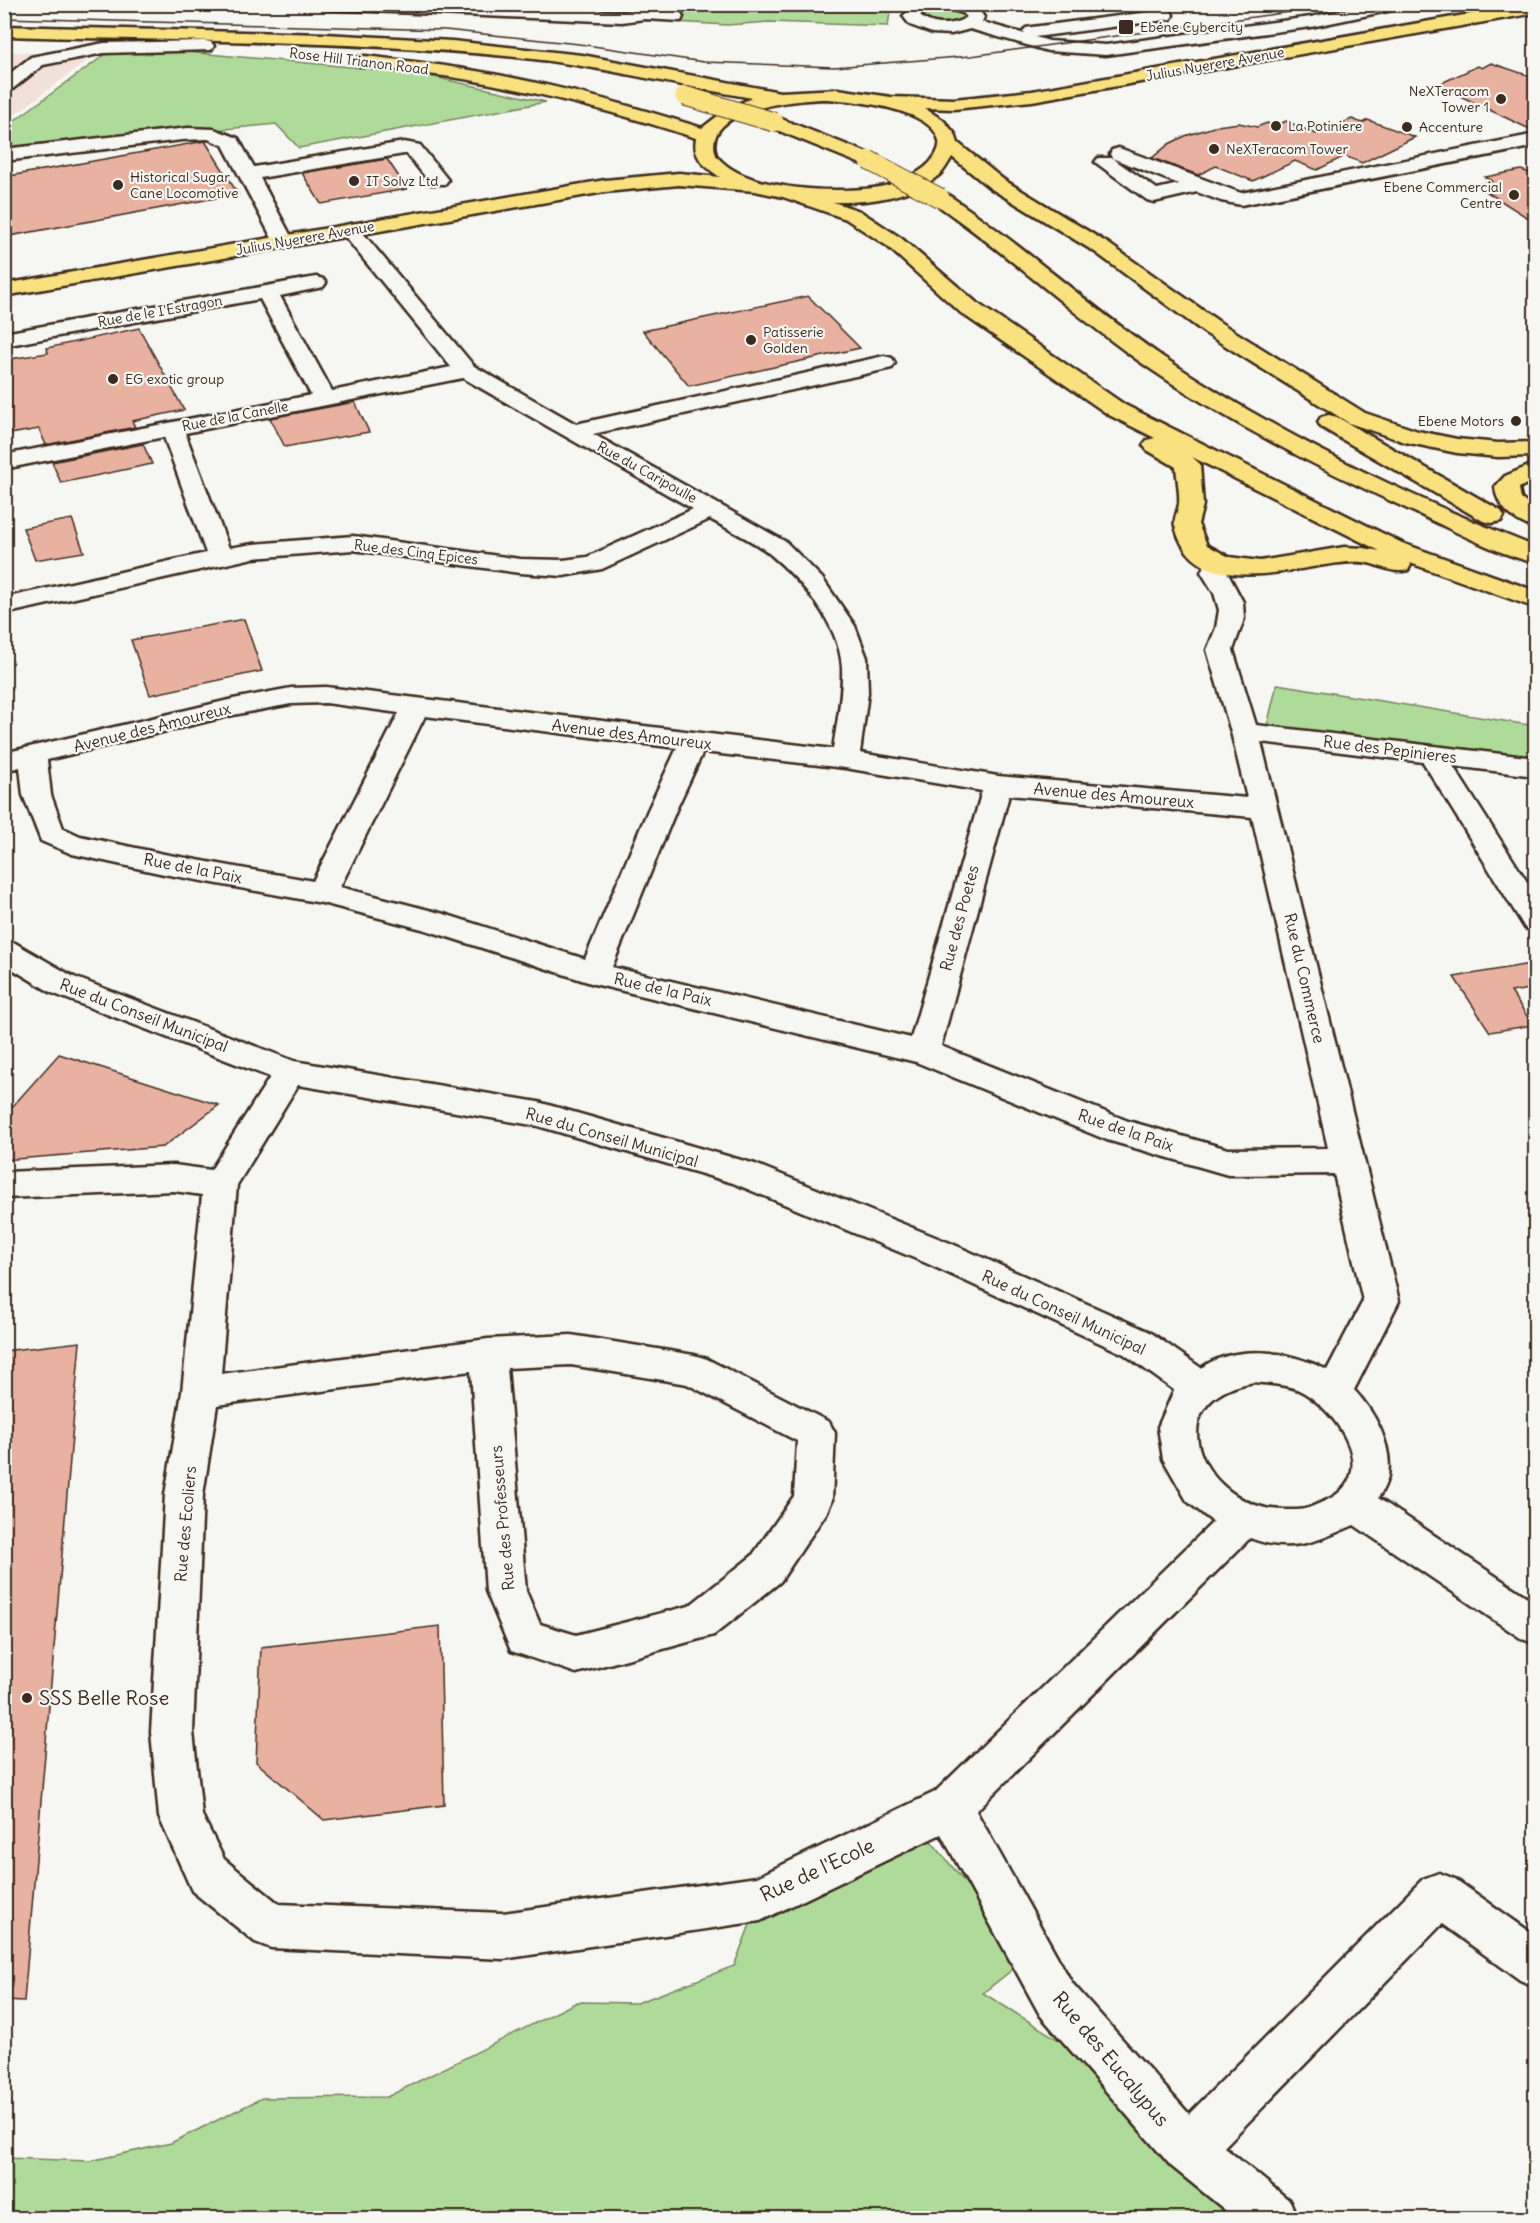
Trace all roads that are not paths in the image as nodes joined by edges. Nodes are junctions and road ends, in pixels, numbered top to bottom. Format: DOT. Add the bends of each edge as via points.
graph roads {
  1 [pos="325,4"];
  2 [pos="661,4"];
  3 [pos="1398,4"];
  4 [pos="928,5"];
  5 [pos="958,5"];
  6 [pos="458,6"];
  7 [pos="1520,8"];
  8 [pos="1536,8"];
  9 [pos="644,14"];
  10 [pos="1165,15"];
  11 [pos="675,17"];
  12 [pos="1536,20"];
  13 [pos="970,24"];
  14 [pos="4,32"];
  15 [pos="1009,35"];
  16 [pos="211,42"];
  17 [pos="13,59"];
  18 [pos="30,67"];
  19 [pos="4,87"];
  20 [pos="779,97"];
  21 [pos="892,102"];
  22 [pos="993,118"];
  23 [pos="953,137"];
  24 [pos="705,140"];
  25 [pos="1536,140"];
  26 [pos="4,155"];
  27 [pos="684,155"];
  28 [pos="664,163"];
  29 [pos="249,174"];
  30 [pos="438,180"];
  31 [pos="1200,185"];
  32 [pos="604,186"];
  33 [pos="752,186"];
  34 [pos="790,195"];
  35 [pos="350,230"];
  36 [pos="284,242"];
  37 [pos="316,283"];
  38 [pos="4,290"];
  39 [pos="267,292"];
  40 [pos="969,308"];
  41 [pos="1213,328"];
  42 [pos="4,340"];
  43 [pos="884,363"];
  44 [pos="466,371"];
  45 [pos="326,399"];
  46 [pos="172,429"];
  47 [pos="574,431"];
  48 [pos="1536,449"];
  49 [pos="4,462"];
  50 [pos="1536,470"];
  51 [pos="713,509"];
  52 [pos="1536,521"];
  53 [pos="1536,537"];
  54 [pos="1536,556"];
  55 [pos="220,557"];
  56 [pos="1218,561"];
  57 [pos="1536,600"];
  58 [pos="4,606"];
  59 [pos="1536,614"];
  60 [pos="416,706"];
  61 [pos="1245,732"];
  62 [pos="694,742"];
  63 [pos="1431,754"];
  64 [pos="19,759"];
  65 [pos="845,759"];
  66 [pos="1536,767"];
  67 [pos="999,785"];
  68 [pos="1264,809"];
  69 [pos="322,893"];
  70 [pos="1536,921"];
  71 [pos="4,950"];
  72 [pos="594,973"];
  73 [pos="923,1052"];
  74 [pos="290,1072"];
  75 [pos="1349,1161"];
  76 [pos="220,1184"];
  77 [pos="4,1185"];
  78 [pos="488,1354"];
  79 [pos="1199,1387"];
  80 [pos="201,1392"];
  81 [pos="1334,1393"];
  82 [pos="1355,1503"];
  83 [pos="1242,1520"];
  84 [pos="1536,1626"];
  85 [pos="950,1807"];
  86 [pos="271,1926"];
  87 [pos="1536,1964"];
  88 [pos="1188,2149"];
  89 [pos="1273,2218"];
  1 -- 6 [label="street"];
  2 -- 9 [label="street"];
  3 -- 15 [label="street" via="1311,22 1106,50 1048,46"];
  4 -- 13 [label="street" via="911,16 926,27"];
  5 -- 13 [label="street" via="976,17"];
  6 -- 9 [label="street" via="622,17"];
  7 -- 8 [label="main road, Julius Nyerere Avenue"];
  7 -- 21 [label="main road, Julius Nyerere Avenue" via="1032,96 954,104"];
  9 -- 11 [label="street"];
  10 -- 15 [label="street"];
  12 -- 22 [label="main road, Julius Nyerere Avenue"];
  13 -- 15 [label="street"];
  14 -- 16 [label="main road, Rose Hill Trianon Road"];
  16 -- 18 [label="street" via="104,48 37,61"];
  16 -- 20 [label="main road" via="405,43 518,52"];
  16 -- 24 [label="main road, Rose Hill Trianon Road" via="491,80 612,107"];
  16 -- 54 [label="main road, bridge" via="479,59 685,96 774,122 868,160 940,198 1153,360 1298,447"];
  17 -- 18 [label="street"];
  18 -- 19 [label="street"];
  20 -- 21 [label="main road, Julius Nyerere Avenue" via="848,94"];
  20 -- 24 [label="main road, Julius Nyerere Avenue" via="720,119"];
  21 -- 23 [label="main road, Julius Nyerere Avenue" via="919,112"];
  23 -- 34 [label="main road, Julius Nyerere Avenue" via="944,161 928,175 901,187 829,197"];
  23 -- 41 [label="main road" via="997,184 1102,248"];
  24 -- 27 [label="main road, Julius Nyerere Avenue"];
  24 -- 33 [label="main road, Julius Nyerere Avenue" via="710,161"];
  25 -- 31 [label="street" via="1257,198 1228,197"];
  26 -- 29 [label="street" via="200,133 231,142"];
  28 -- 32 [label="main road, Julius Nyerere Avenue"];
  29 -- 30 [label="street" via="404,148 413,149"];
  29 -- 36 [label="street"];
  31 -- 31 [label="street" via="1154,196 1112,158"];
  32 -- 33 [label="main road, Julius Nyerere Avenue" via="679,179"];
  32 -- 35 [label="main road, Julius Nyerere Avenue"];
  33 -- 34 [label="main road, Julius Nyerere Avenue"];
  34 -- 40 [label="main road" via="853,215 894,242"];
  35 -- 36 [label="main road, Julius Nyerere Avenue"];
  35 -- 44 [label="street, Rue du Caripoulle"];
  36 -- 38 [label="main road, Julius Nyerere Avenue"];
  37 -- 39 [label="street, Rue de le I'Estragon"];
  39 -- 42 [label="street, Rue de le I'Estragon"];
  39 -- 45 [label="street"];
  40 -- 56 [label="main road" via="987,335 1113,421 1188,464 1191,506 1186,524 1199,551"];
  40 -- 57 [label="main road" via="1117,410 1394,548"];
  41 -- 48 [label="main road" via="1357,418 1413,437 1457,446"];
  41 -- 53 [label="main road" via="1283,390 1334,425 1470,505"];
  43 -- 47 [label="street"];
  44 -- 45 [label="street, Rue de la Canelle"];
  44 -- 47 [label="street, Rue du Caripoulle"];
  45 -- 46 [label="street, Rue de la Canelle"];
  46 -- 49 [label="street, Rue de la Canelle"];
  46 -- 55 [label="street"];
  47 -- 51 [label="street, Rue du Caripoulle"];
  50 -- 52 [label="main road" via="1513,481 1506,495 1509,502"];
  51 -- 55 [label="street, Rue des Cinq Epices" via="593,564 562,568 520,566 353,543"];
  51 -- 65 [label="street, Rue du Caripoulle" via="777,547 809,578 843,627 855,660"];
  55 -- 58 [label="street, Rue des Cinq Epices"];
  56 -- 59 [label="main road" via="1247,570 1330,556 1363,555 1393,562"];
  56 -- 61 [label="street, Rue du Commerce" via="1214,572 1232,606 1232,621 1220,650"];
  60 -- 62 [label="street, Avenue des Amoureux"];
  60 -- 64 [label="street, Avenue des Amoureux" via="326,695 291,696"];
  60 -- 69 [label="street"];
  61 -- 63 [label="street, Rue des Pepinieres"];
  61 -- 68 [label="street, Rue du Commerce"];
  62 -- 65 [label="street, Avenue des Amoureux"];
  62 -- 72 [label="street"];
  63 -- 66 [label="street, Rue des Pepinieres"];
  63 -- 70 [label="street"];
  64 -- 69 [label="street, Rue de la Paix" via="51,834 72,844"];
  65 -- 67 [label="street, Avenue des Amoureux"];
  67 -- 68 [label="street, Avenue des Amoureux"];
  67 -- 73 [label="street, Rue des Poetes"];
  68 -- 75 [label="street, Rue du Commerce"];
  69 -- 72 [label="street, Rue de la Paix" via="433,921"];
  71 -- 74 [label="street, Rue du Conseil Municipal" via="63,985"];
  72 -- 73 [label="street, Rue de la Paix"];
  73 -- 75 [label="street, Rue de la Paix" via="1119,1131 1228,1162"];
  74 -- 76 [label="street, Rue des Ecoliers"];
  74 -- 79 [label="street, Rue du Conseil Municipal" via="538,1114 743,1173 938,1253 1137,1343"];
  75 -- 81 [label="street, Rue du Commerce" via="1381,1302"];
  76 -- 77 [label="street" via="174,1178"];
  76 -- 80 [label="street, Rue des Ecoliers"];
  78 -- 78 [label="street, Rue des Professeurs" via="571,1350 694,1370 816,1433 813,1500 766,1569 700,1622 576,1654 525,1638 506,1591"];
  78 -- 80 [label="street, Rue des Professeurs"];
  79 -- 81 [label="street" via="1224,1372 1254,1367 1286,1370"];
  79 -- 83 [label="street" via="1184,1406 1179,1422 1180,1456 1192,1481 1214,1503"];
  80 -- 86 [label="street, Rue des Ecoliers" via="184,1495 172,1732 181,1816 208,1875"];
  81 -- 82 [label="street" via="1362,1426 1371,1453 1368,1480"];
  82 -- 83 [label="street" via="1333,1520 1305,1528 1274,1529"];
  82 -- 84 [label="street"];
  83 -- 85 [label="street, Rue de l'Ecole"];
  85 -- 86 [label="street, Rue de l'Ecole" via="760,1899 503,1936"];
  85 -- 88 [label="street, Rue des Eucalypus" via="1056,1999"];
  87 -- 88 [label="street" via="1439,1895"];
  88 -- 89 [label="street, Rue des Eucalypus"];
}
